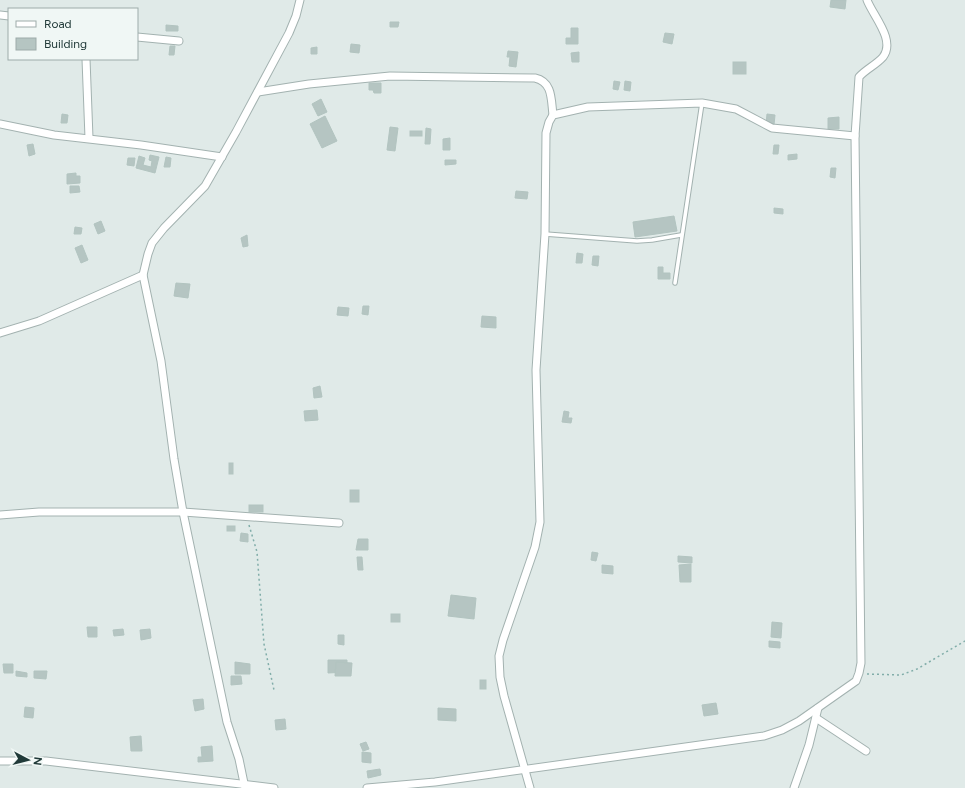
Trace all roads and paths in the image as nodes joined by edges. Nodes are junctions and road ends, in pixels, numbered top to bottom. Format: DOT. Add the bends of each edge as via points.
graph roads {
  1 [pos="300,0"];
  2 [pos="867,0"];
  3 [pos="138,37"];
  4 [pos="179,41"];
  5 [pos="86,60"];
  6 [pos="258,92"];
  7 [pos="702,103"];
  8 [pos="553,115"];
  9 [pos="0,124"];
  10 [pos="855,136"];
  11 [pos="89,138"];
  12 [pos="222,157"];
  13 [pos="545,234"];
  14 [pos="681,235"];
  15 [pos="143,275"];
  16 [pos="675,283"];
  17 [pos="0,333"];
  18 [pos="183,512"];
  19 [pos="0,516"];
  20 [pos="245,516"];
  21 [pos="339,522"];
  22 [pos="965,641"];
  23 [pos="859,673"];
  24 [pos="274,690"];
  25 [pos="818,708"];
  26 [pos="816,718"];
  27 [pos="866,751"];
  28 [pos="0,761"];
  29 [pos="524,770"];
  30 [pos="245,786"];
  31 [pos="274,788"];
  32 [pos="367,788"];
  33 [pos="530,788"];
  34 [pos="794,788"];
  1 -- 6 [label="street" via="289,33"];
  2 -- 10 [label="street" via="887,42 882,58 859,77"];
  3 -- 4 [label="street"];
  5 -- 11 [label="street"];
  6 -- 8 [label="street" via="390,76 535,78 541,79 548,86"];
  6 -- 12 [label="street"];
  7 -- 8 [label="street" via="588,107"];
  7 -- 10 [label="street" via="736,109 772,128"];
  7 -- 14 [label="lane"];
  8 -- 13 [label="street" via="546,133"];
  9 -- 11 [label="street"];
  10 -- 23 [label="street"];
  11 -- 12 [label="street"];
  12 -- 15 [label="street" via="205,186 152,244"];
  13 -- 14 [label="lane" via="637,241"];
  13 -- 29 [label="street" via="536,370 540,522 535,547 499,656 504,696"];
  14 -- 16 [label="lane"];
  15 -- 17 [label="street" via="39,321"];
  15 -- 18 [label="street" via="161,361"];
  18 -- 19 [label="street" via="39,512"];
  18 -- 20 [label="street"];
  18 -- 30 [label="street" via="226,722"];
  20 -- 21 [label="street"];
  20 -- 24 [label="path" via="256,543 264,644"];
  22 -- 23 [label="path" via="917,669 901,675"];
  23 -- 25 [label="street" via="851,685"];
  25 -- 26 [label="street"];
  25 -- 29 [label="street" via="782,730 750,739"];
  26 -- 27 [label="street"];
  26 -- 34 [label="street"];
  28 -- 30 [label="street" via="46,761"];
  29 -- 32 [label="street"];
  29 -- 33 [label="street"];
  30 -- 31 [label="street"];
}
